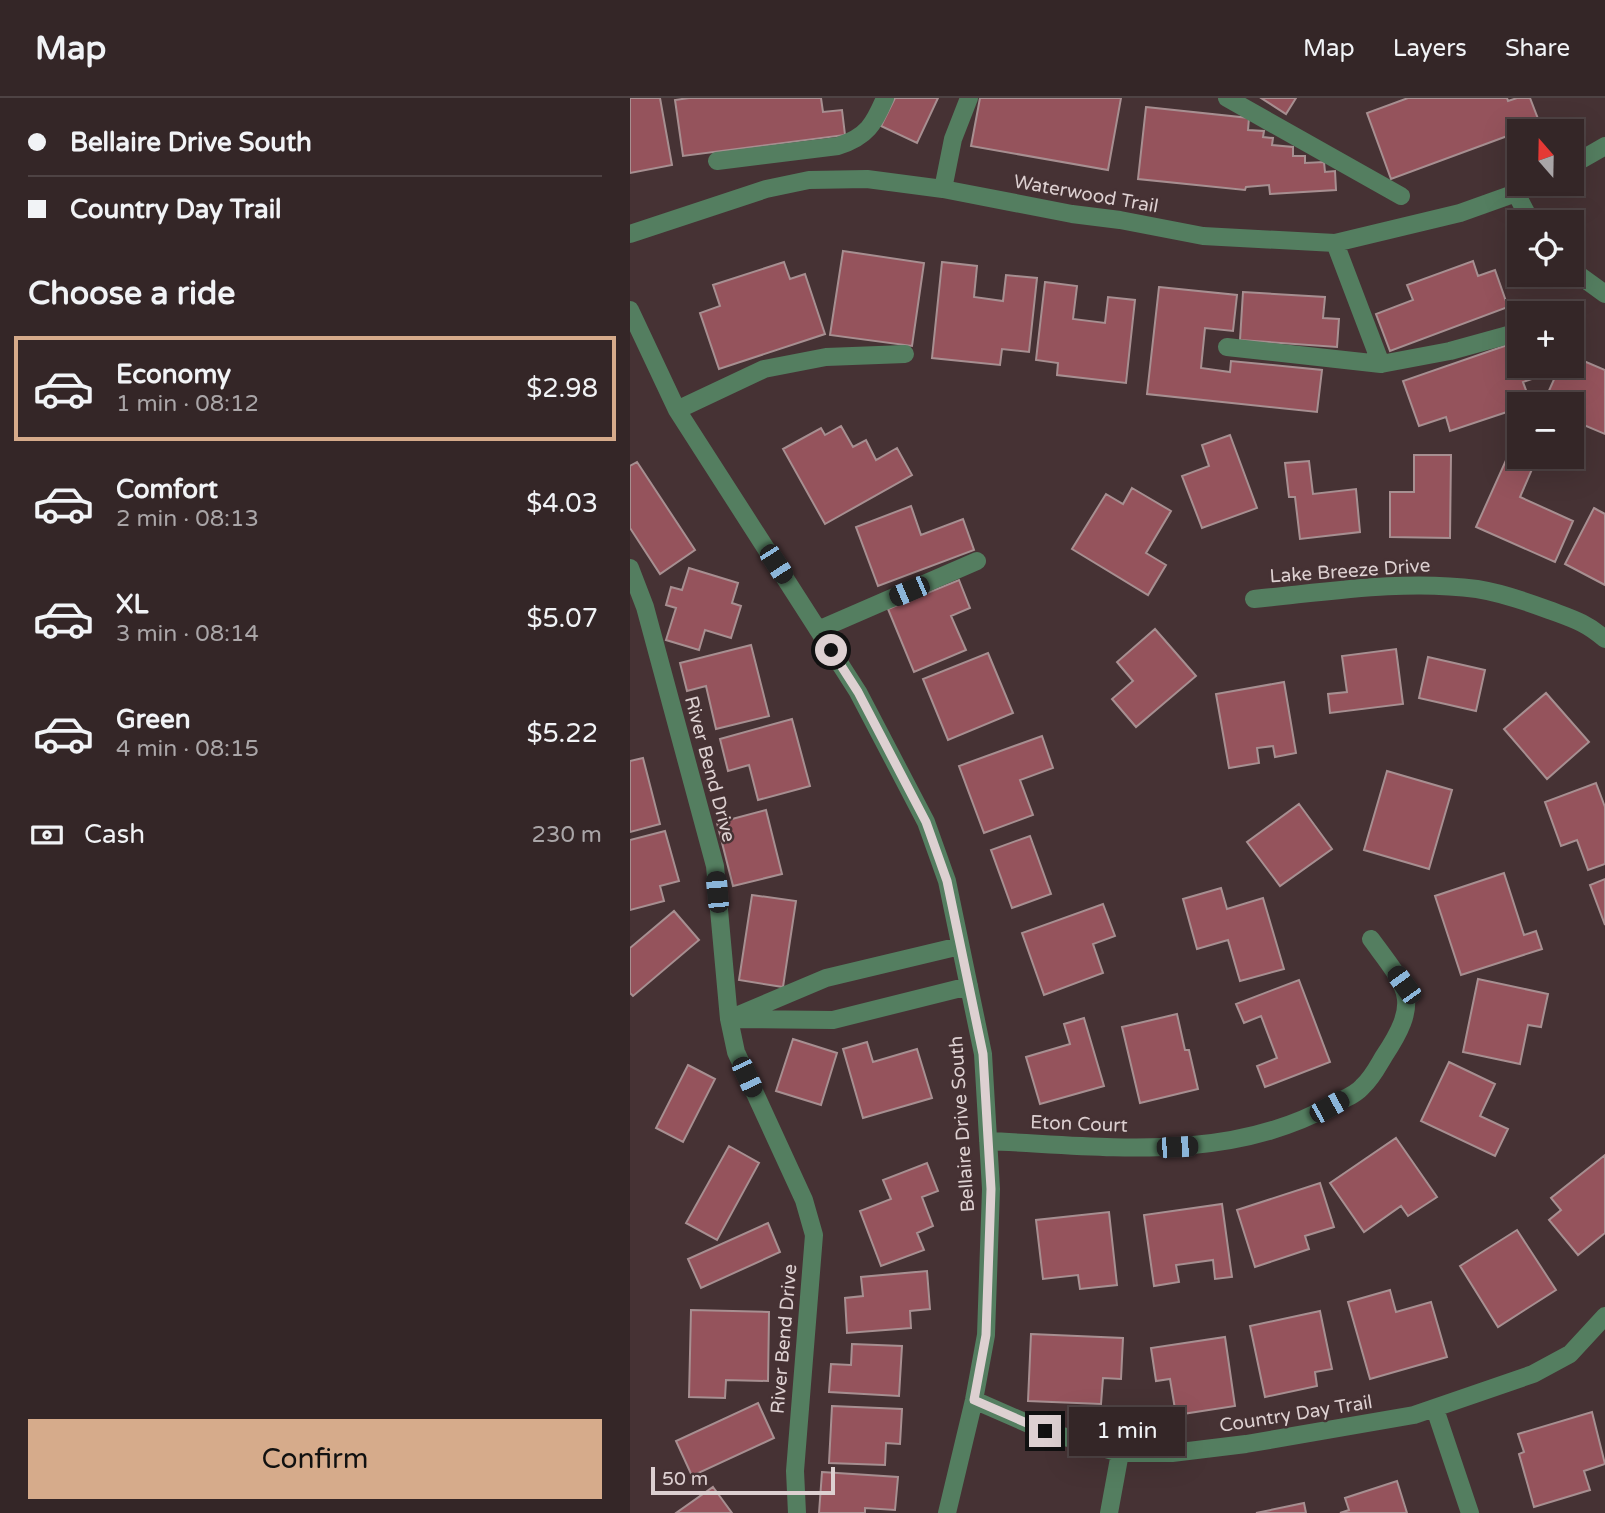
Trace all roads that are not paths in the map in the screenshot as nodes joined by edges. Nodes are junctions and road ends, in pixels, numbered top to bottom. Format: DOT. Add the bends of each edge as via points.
graph roads {
  1 [pos="885,98"];
  2 [pos="969,98"];
  3 [pos="1227,98"];
  4 [pos="1605,146"];
  5 [pos="1584,158"];
  6 [pos="717,161"];
  7 [pos="943,189"];
  8 [pos="1401,196"];
  9 [pos="1507,196"];
  10 [pos="630,234"];
  11 [pos="1335,243"];
  12 [pos="1584,278"];
  13 [pos="1605,293"];
  14 [pos="630,310"];
  15 [pos="1507,334"];
  16 [pos="1227,347"];
  17 [pos="905,354"];
  18 [pos="1381,364"];
  19 [pos="677,410"];
  20 [pos="977,561"];
  21 [pos="630,568"];
  22 [pos="1254,599"];
  23 [pos="818,630"];
  24 [pos="1605,639"];
  25 [pos="1371,940"];
  26 [pos="960,946"];
  27 [pos="969,986"];
  28 [pos="729,1019"];
  29 [pos="988,1142"];
  30 [pos="1605,1316"];
  31 [pos="974,1400"];
  32 [pos="1435,1409"];
  33 [pos="1120,1452"];
  34 [pos="797,1513"];
  35 [pos="947,1513"];
  36 [pos="1109,1513"];
  37 [pos="1470,1513"];
  1 -- 6 [label="street" via="871,125 850,142"];
  2 -- 7 [label="street" via="953,139"];
  3 -- 8 [label="street"];
  4 -- 5 [label="street"];
  7 -- 10 [label="street, Waterwood Trail" via="867,178 809,180 766,189"];
  7 -- 11 [label="street, Waterwood Trail" via="1203,236"];
  9 -- 11 [label="street, Waterwood Trail"];
  11 -- 18 [label="street"];
  12 -- 13 [label="street"];
  14 -- 19 [label="street, Bellaire Drive South"];
  15 -- 18 [label="street"];
  16 -- 18 [label="street"];
  17 -- 19 [label="street" via="826,357 764,369"];
  19 -- 23 [label="street, Bellaire Drive South"];
  20 -- 23 [label="street"];
  21 -- 28 [label="street, River Bend Drive" via="645,607 715,866"];
  22 -- 24 [label="street, Lake Breeze Drive" via="1374,587 1477,589 1589,625"];
  23 -- 26 [label="street, Bellaire Drive South" via="858,692 926,822 947,881"];
  25 -- 29 [label="street, Eton Court" via="1404,985 1406,1015 1363,1088 1312,1116 1268,1133 1214,1145 1159,1148"];
  26 -- 27 [label="street, Bellaire Drive South"];
  26 -- 28 [label="street" via="826,978"];
  27 -- 28 [label="street" via="832,1020"];
  27 -- 29 [label="street, Bellaire Drive South" via="983,1054"];
  28 -- 34 [label="street, River Bend Drive" via="736,1052 804,1200 814,1235 795,1471"];
  29 -- 31 [label="street, Bellaire Drive South" via="986,1335"];
  30 -- 32 [label="street, Country Day Trail" via="1570,1354 1534,1374"];
  31 -- 33 [label="street, Country Day Trail" via="1045,1431"];
  31 -- 35 [label="street, Bellaire Drive South"];
  32 -- 33 [label="street, Country Day Trail" via="1246,1444 1172,1453"];
  32 -- 37 [label="street"];
  33 -- 36 [label="street"];
}
